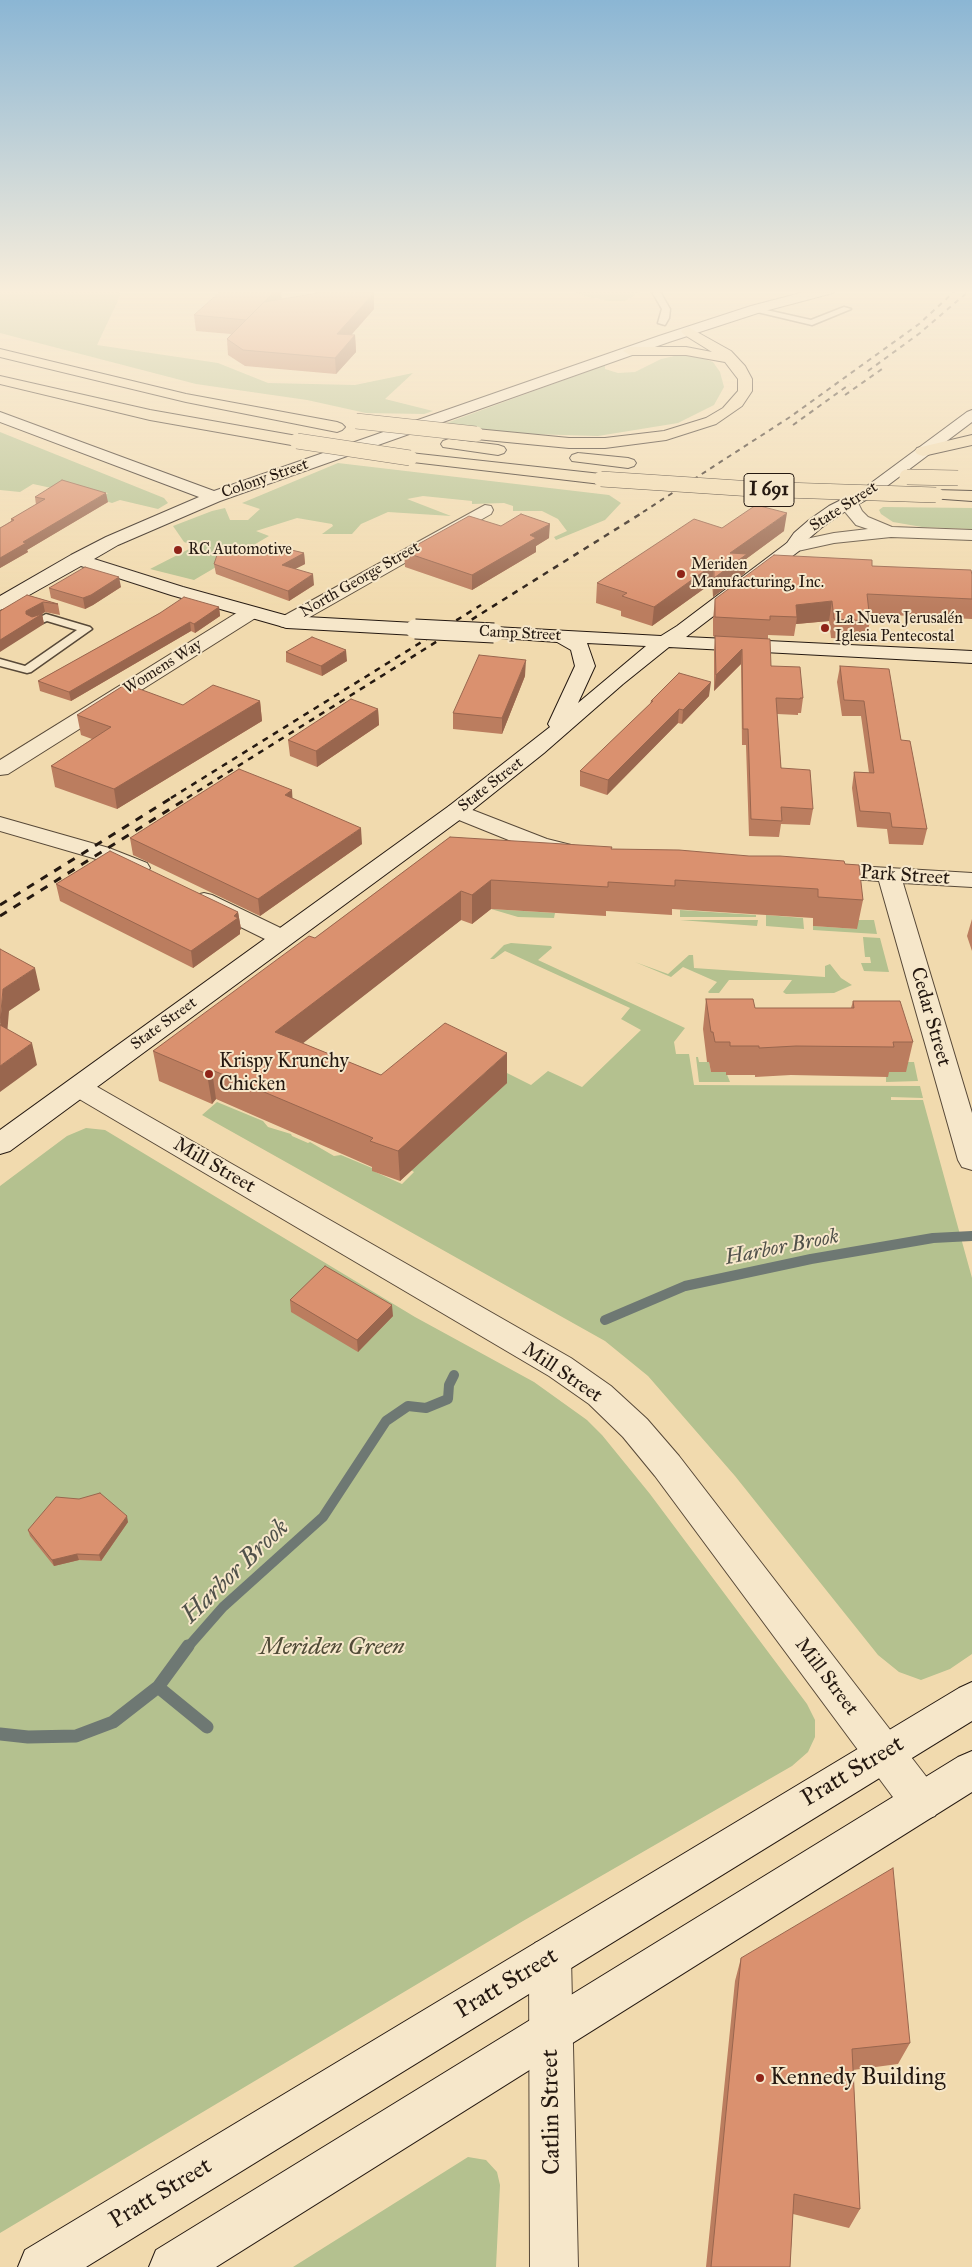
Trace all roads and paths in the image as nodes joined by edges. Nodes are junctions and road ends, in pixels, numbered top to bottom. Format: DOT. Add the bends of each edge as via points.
graph roads {
  1 [pos="68,396"];
  2 [pos="177,396"];
  3 [pos="500,396"];
  4 [pos="742,396"];
  5 [pos="186,398"];
  6 [pos="972,415"];
  7 [pos="0,417"];
  8 [pos="972,440"];
  9 [pos="923,451"];
  10 [pos="646,464"];
  11 [pos="860,476"];
  12 [pos="965,478"];
  13 [pos="972,496"];
  14 [pos="214,497"];
  15 [pos="850,503"];
  16 [pos="485,510"];
  17 [pos="891,532"];
  18 [pos="972,534"];
  19 [pos="793,547"];
  20 [pos="78,559"];
  21 [pos="0,604"];
  22 [pos="250,612"];
  23 [pos="287,622"];
  24 [pos="35,623"];
  25 [pos="560,636"];
  26 [pos="665,641"];
  27 [pos="972,657"];
  28 [pos="0,662"];
  29 [pos="551,736"];
  30 [pos="0,769"];
  31 [pos="457,811"];
  32 [pos="0,824"];
  33 [pos="596,855"];
  34 [pos="800,869"];
  35 [pos="889,875"];
  36 [pos="161,878"];
  37 [pos="972,880"];
  38 [pos="186,891"];
  39 [pos="282,938"];
  40 [pos="78,1087"];
  41 [pos="0,1144"];
  42 [pos="972,1160"];
  43 [pos="972,1700"];
  44 [pos="884,1754"];
  45 [pos="972,1770"];
  46 [pos="921,1802"];
  47 [pos="550,1958"];
  48 [pos="550,2033"];
  49 [pos="42,2267"];
  50 [pos="173,2267"];
  51 [pos="554,2267"];
  1 -- 13 [label="highway, I 691, bridge" via="142,413 410,458 601,479 753,490"];
  2 -- 5 [label="highway"];
  3 -- 14 [label="street, Colony Street"];
  4 -- 5 [label="highway, bridge" via="716,419 682,431 628,441 582,444 356,421"];
  5 -- 10 [label="highway" via="337,427 450,444"];
  6 -- 9 [label="street, State Street"];
  7 -- 14 [label="street"];
  8 -- 9 [label="highway"];
  9 -- 15 [label="street, State Street"];
  11 -- 12 [label="highway, bridge"];
  14 -- 20 [label="street, Colony Street" via="121,536"];
  15 -- 17 [label="street" via="862,522"];
  15 -- 19 [label="street, State Street" via="815,524"];
  16 -- 23 [label="street, North George Street"];
  17 -- 18 [label="street"];
  17 -- 19 [label="street" via="834,538"];
  19 -- 26 [label="street, State Street"];
  20 -- 21 [label="street, Colony Street"];
  20 -- 22 [label="street, Camp Street"];
  22 -- 23 [label="street, Camp Street"];
  22 -- 30 [label="street, Womens Way"];
  23 -- 25 [label="street, Camp Street, bridge"];
  24 -- 28 [label="lane" via="46,617 86,630 27,670"];
  25 -- 26 [label="street, Camp Street"];
  25 -- 29 [label="street" via="580,647 585,666"];
  26 -- 27 [label="street, Camp Street"];
  26 -- 29 [label="street, State Street"];
  29 -- 31 [label="street, State Street"];
  31 -- 33 [label="street" via="539,844"];
  31 -- 39 [label="street, State Street"];
  32 -- 36 [label="street" via="101,853"];
  34 -- 35 [label="street, Park Street"];
  35 -- 37 [label="street, Park Street"];
  35 -- 42 [label="street, Cedar Street"];
  38 -- 39 [label="street"];
  39 -- 40 [label="street, State Street"];
  40 -- 41 [label="street, State Street"];
  40 -- 44 [label="street, Mill Street" via="560,1367 600,1395 635,1428 667,1466"];
  43 -- 44 [label="street, Pratt Street"];
  44 -- 46 [label="street, Mill Street"];
  44 -- 47 [label="street, Pratt Street"];
  45 -- 46 [label="street"];
  46 -- 48 [label="street"];
  47 -- 48 [label="street, Catlin Street"];
  47 -- 49 [label="street, Pratt Street"];
  48 -- 50 [label="street"];
  48 -- 51 [label="street, Catlin Street"];
}
